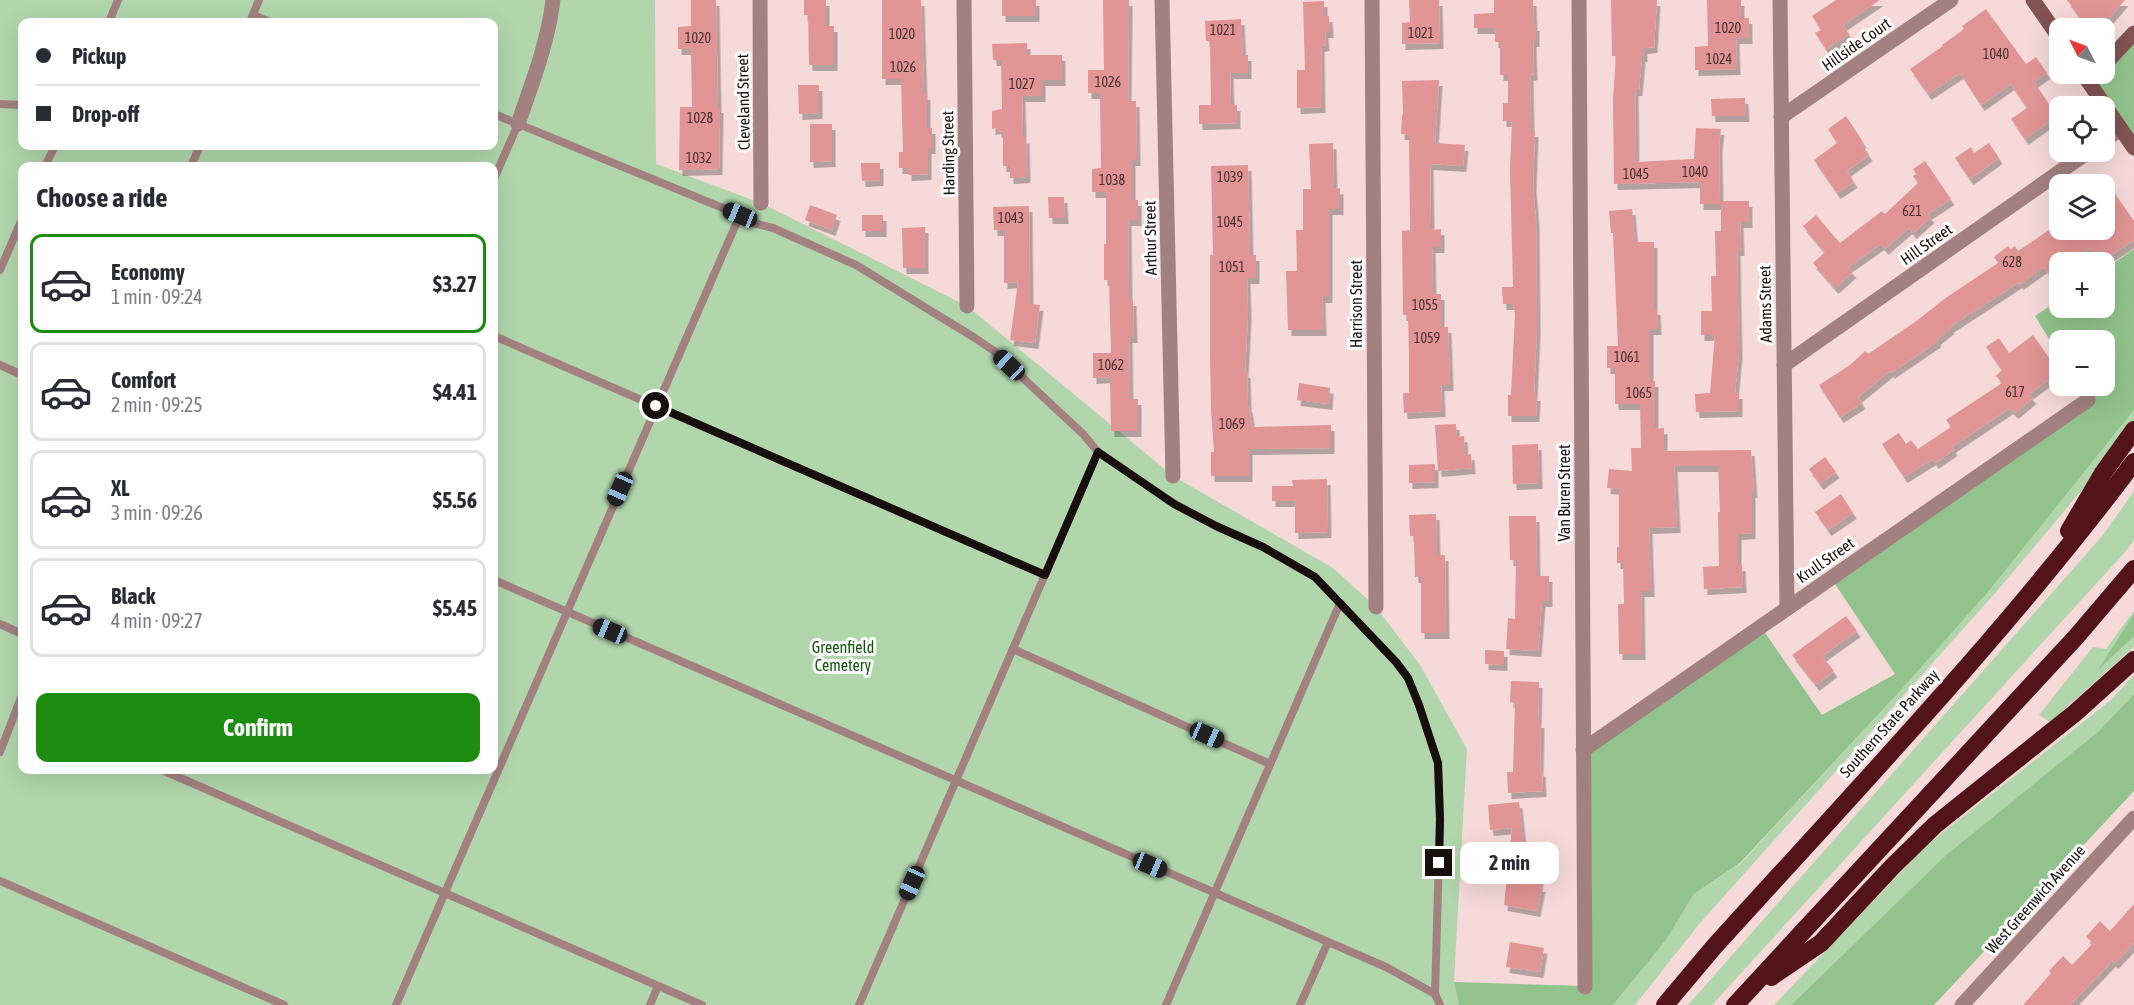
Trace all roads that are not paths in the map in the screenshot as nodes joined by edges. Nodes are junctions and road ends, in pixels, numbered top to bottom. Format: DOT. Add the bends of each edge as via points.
graph roads {
  1 [pos="118,0"];
  2 [pos="259,0"];
  3 [pos="554,0"];
  4 [pos="760,0"];
  5 [pos="964,0"];
  6 [pos="1162,0"];
  7 [pos="1372,0"];
  8 [pos="1579,0"];
  9 [pos="1780,0"];
  10 [pos="1951,0"];
  11 [pos="2033,0"];
  12 [pos="110,18"];
  13 [pos="251,18"];
  14 [pos="2049,23"];
  15 [pos="2134,33"];
  16 [pos="2115,54"];
  17 [pos="2095,84"];
  18 [pos="0,104"];
  19 [pos="18,105"];
  20 [pos="498,116"];
  21 [pos="1781,117"];
  22 [pos="518,124"];
  23 [pos="2121,129"];
  24 [pos="2115,133"];
  25 [pos="2134,148"];
  26 [pos="2074,162"];
  27 [pos="498,170"];
  28 [pos="761,203"];
  29 [pos="740,215"];
  30 [pos="18,228"];
  31 [pos="0,270"];
  32 [pos="967,306"];
  33 [pos="498,338"];
  34 [pos="0,365"];
  35 [pos="1784,365"];
  36 [pos="18,373"];
  37 [pos="2088,400"];
  38 [pos="656,406"];
  39 [pos="2134,430"];
  40 [pos="1098,452"];
  41 [pos="2134,462"];
  42 [pos="1173,476"];
  43 [pos="2134,569"];
  44 [pos="1045,575"];
  45 [pos="498,582"];
  46 [pos="2039,582"];
  47 [pos="1340,603"];
  48 [pos="1376,607"];
  49 [pos="1787,608"];
  50 [pos="567,612"];
  51 [pos="0,624"];
  52 [pos="18,632"];
  53 [pos="1013,649"];
  54 [pos="2134,660"];
  55 [pos="18,712"];
  56 [pos="1583,750"];
  57 [pos="0,752"];
  58 [pos="1270,764"];
  59 [pos="498,770"];
  60 [pos="171,774"];
  61 [pos="496,774"];
  62 [pos="956,781"];
  63 [pos="2134,818"];
  64 [pos="0,881"];
  65 [pos="444,893"];
  66 [pos="1214,893"];
  67 [pos="1328,942"];
  68 [pos="658,986"];
  69 [pos="1585,987"];
  70 [pos="1435,994"];
  71 [pos="1738,1001"];
  72 [pos="284,1005"];
  73 [pos="396,1005"];
  74 [pos="650,1005"];
  75 [pos="702,1005"];
  76 [pos="859,1005"];
  77 [pos="1166,1005"];
  78 [pos="1300,1005"];
  79 [pos="1440,1005"];
  80 [pos="1665,1005"];
  81 [pos="1962,1005"];
  1 -- 12 [label="lane"];
  2 -- 13 [label="lane"];
  3 -- 22 [label="street" via="542,54"];
  4 -- 28 [label="street, Cleveland Street"];
  5 -- 32 [label="street, Harding Street"];
  6 -- 42 [label="street, Arthur Street"];
  7 -- 48 [label="street, Harrison Street"];
  8 -- 56 [label="street, Van Buren Street"];
  9 -- 21 [label="street, Adams Street"];
  10 -- 21 [label="street, Hillside Court"];
  11 -- 14 [label="main road"];
  15 -- 16 [label="main road"];
  17 -- 23 [label="main road"];
  18 -- 19 [label="lane"];
  20 -- 22 [label="lane"];
  21 -- 35 [label="street, Adams Street"];
  22 -- 27 [label="lane"];
  22 -- 29 [label="lane"];
  23 -- 24 [label="street"];
  23 -- 25 [label="main road"];
  26 -- 35 [label="street, Hill Street"];
  29 -- 38 [label="lane"];
  29 -- 40 [label="lane" via="856,265 975,338 994,351"];
  30 -- 31 [label="lane"];
  33 -- 38 [label="lane"];
  34 -- 36 [label="lane"];
  35 -- 49 [label="street, Adams Street"];
  37 -- 49 [label="street, Krull Street"];
  38 -- 44 [label="lane"];
  38 -- 50 [label="lane"];
  39 -- 46 [label="highway" via="2103,473"];
  40 -- 44 [label="lane"];
  40 -- 47 [label="lane" via="1174,504 1315,577"];
  41 -- 46 [label="highway, Southern State Parkway"];
  43 -- 71 [label="highway" via="2076,637"];
  44 -- 53 [label="lane"];
  45 -- 50 [label="lane"];
  46 -- 80 [label="highway, Southern State Parkway"];
  47 -- 58 [label="lane"];
  47 -- 70 [label="lane" via="1408,678 1438,763"];
  49 -- 56 [label="street, Krull Street"];
  50 -- 59 [label="lane"];
  50 -- 62 [label="lane"];
  51 -- 52 [label="lane"];
  53 -- 58 [label="lane"];
  53 -- 62 [label="lane"];
  54 -- 71 [label="highway" via="2075,713 1935,825 1821,943"];
  55 -- 57 [label="lane"];
  56 -- 69 [label="street, Van Buren Street"];
  58 -- 66 [label="lane"];
  60 -- 65 [label="lane"];
  61 -- 65 [label="lane"];
  62 -- 66 [label="lane"];
  62 -- 76 [label="lane"];
  63 -- 81 [label="street, West Greenwich Avenue"];
  64 -- 72 [label="lane"];
  65 -- 68 [label="lane"];
  65 -- 73 [label="lane"];
  66 -- 67 [label="lane"];
  66 -- 77 [label="lane"];
  67 -- 70 [label="lane"];
  67 -- 78 [label="lane"];
  68 -- 74 [label="lane"];
  68 -- 75 [label="lane"];
  70 -- 79 [label="lane"];
}
